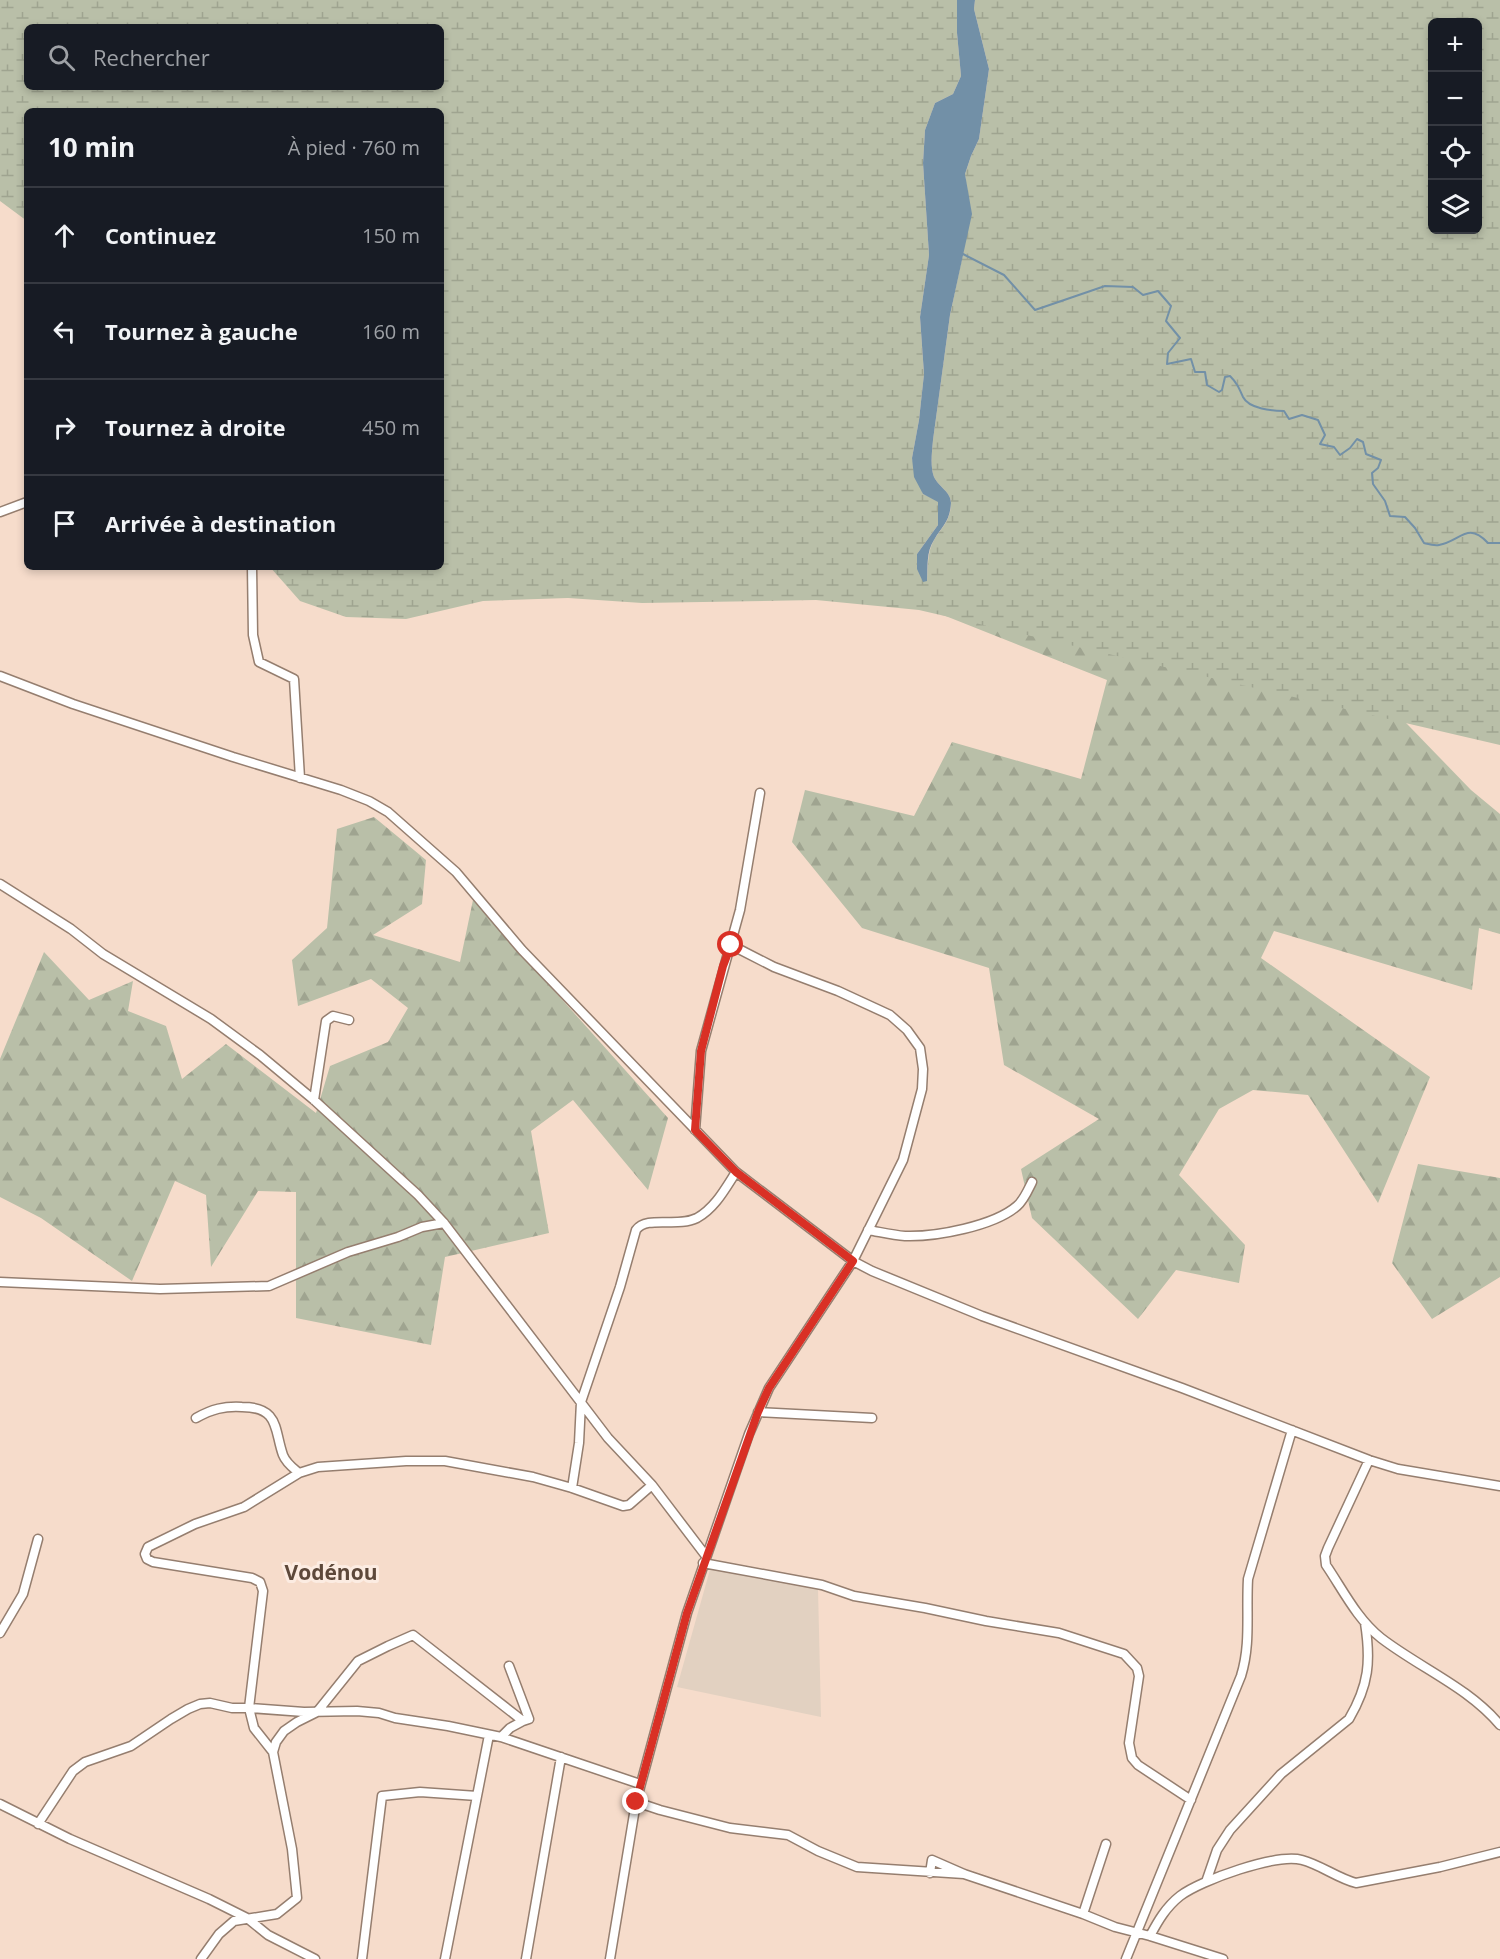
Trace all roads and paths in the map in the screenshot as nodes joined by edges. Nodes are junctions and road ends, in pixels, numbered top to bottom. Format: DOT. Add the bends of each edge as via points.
graph roads {
  1 [pos="24,503"];
  2 [pos="0,512"];
  3 [pos="252,570"];
  4 [pos="0,676"];
  5 [pos="300,778"];
  6 [pos="760,794"];
  7 [pos="0,884"];
  8 [pos="731,945"];
  9 [pos="349,1020"];
  10 [pos="314,1100"];
  11 [pos="695,1130"];
  12 [pos="736,1172"];
  13 [pos="1032,1182"];
  14 [pos="444,1223"];
  15 [pos="868,1230"];
  16 [pos="853,1261"];
  17 [pos="0,1282"];
  18 [pos="581,1402"];
  19 [pos="758,1412"];
  20 [pos="196,1418"];
  21 [pos="872,1418"];
  22 [pos="1292,1430"];
  23 [pos="1369,1460"];
  24 [pos="299,1473"];
  25 [pos="652,1485"];
  26 [pos="1500,1486"];
  27 [pos="572,1488"];
  28 [pos="38,1539"];
  29 [pos="704,1560"];
  30 [pos="1364,1623"];
  31 [pos="0,1633"];
  32 [pos="509,1666"];
  33 [pos="249,1708"];
  34 [pos="317,1712"];
  35 [pos="523,1720"];
  36 [pos="1500,1725"];
  37 [pos="489,1735"];
  38 [pos="501,1737"];
  39 [pos="273,1752"];
  40 [pos="561,1757"];
  41 [pos="640,1784"];
  42 [pos="477,1796"];
  43 [pos="1191,1800"];
  44 [pos="636,1802"];
  45 [pos="0,1804"];
  46 [pos="38,1824"];
  47 [pos="1106,1844"];
  48 [pos="1500,1852"];
  49 [pos="930,1873"];
  50 [pos="963,1874"];
  51 [pos="1206,1882"];
  52 [pos="1083,1914"];
  53 [pos="247,1918"];
  54 [pos="1135,1933"];
  55 [pos="1150,1936"];
  56 [pos="201,1959"];
  57 [pos="315,1959"];
  58 [pos="362,1959"];
  59 [pos="445,1959"];
  60 [pos="526,1959"];
  61 [pos="610,1959"];
  62 [pos="1126,1959"];
  63 [pos="1223,1959"];
  1 -- 2 [label="street"];
  3 -- 5 [label="street" via="253,635 259,662 294,679"];
  4 -- 5 [label="street" via="73,704"];
  5 -- 11 [label="street" via="369,801 414,834 456,872 522,950"];
  6 -- 8 [label="street"];
  7 -- 10 [label="street" via="103,954 211,1019"];
  8 -- 11 [label="street" via="701,1051"];
  8 -- 15 [label="street" via="891,1015 920,1048 922,1089 903,1160"];
  9 -- 10 [label="street" via="333,1016 326,1021"];
  10 -- 14 [label="street"];
  11 -- 12 [label="street"];
  12 -- 16 [label="street"];
  12 -- 18 [label="street" via="722,1195 696,1219 674,1224 640,1224"];
  13 -- 15 [label="street" via="1019,1204 1002,1216 960,1230 904,1236"];
  14 -- 17 [label="street" via="348,1252 269,1286 160,1288"];
  14 -- 18 [label="street"];
  15 -- 16 [label="street"];
  16 -- 19 [label="street" via="769,1388"];
  16 -- 22 [label="street" via="982,1316"];
  18 -- 25 [label="street"];
  18 -- 27 [label="street"];
  19 -- 21 [label="street"];
  19 -- 29 [label="street"];
  20 -- 24 [label="street" via="218,1407 262,1410 275,1424 284,1457"];
  22 -- 23 [label="street"];
  22 -- 43 [label="street" via="1248,1579 1246,1659"];
  23 -- 26 [label="street" via="1398,1469"];
  23 -- 30 [label="street" via="1324,1560"];
  24 -- 27 [label="street" via="318,1467 445,1461"];
  24 -- 33 [label="street" via="244,1507 157,1541 145,1554 153,1562 260,1582 263,1592"];
  25 -- 27 [label="street" via="623,1506"];
  25 -- 29 [label="street"];
  28 -- 31 [label="street" via="21,1599"];
  29 -- 41 [label="street"];
  29 -- 43 [label="street" via="822,1585 854,1596 1059,1633 1124,1654 1139,1676 1130,1743 1132,1758"];
  30 -- 36 [label="street" via="1477,1702"];
  30 -- 51 [label="street" via="1369,1664 1348,1719 1281,1774 1230,1830 1217,1850"];
  32 -- 35 [label="street" via="529,1719"];
  33 -- 34 [label="street"];
  33 -- 39 [label="street" via="254,1728"];
  33 -- 46 [label="street" via="200,1704 131,1746 85,1762 73,1771"];
  34 -- 35 [label="street" via="358,1661 413,1635"];
  34 -- 37 [label="street" via="369,1712"];
  34 -- 39 [label="street" via="284,1731"];
  35 -- 38 [label="street"];
  37 -- 38 [label="street"];
  37 -- 42 [label="street"];
  38 -- 40 [label="street"];
  39 -- 53 [label="street" via="292,1849 297,1898 277,1914"];
  40 -- 41 [label="street"];
  40 -- 60 [label="street"];
  41 -- 44 [label="street"];
  42 -- 58 [label="street" via="420,1792 382,1796"];
  42 -- 59 [label="street"];
  43 -- 54 [label="street"];
  44 -- 49 [label="street" via="730,1828 788,1835 857,1867"];
  44 -- 61 [label="street"];
  45 -- 46 [label="street"];
  46 -- 53 [label="street"];
  47 -- 52 [label="street"];
  48 -- 51 [label="street" via="1366,1882 1347,1881 1293,1859 1269,1862"];
  49 -- 50 [label="street"];
  49 -- 50 [label="street" via="932,1860"];
  50 -- 52 [label="street"];
  51 -- 55 [label="street" via="1180,1896"];
  52 -- 54 [label="street"];
  53 -- 56 [label="street" via="225,1927"];
  53 -- 57 [label="street" via="268,1935"];
  54 -- 55 [label="street"];
  54 -- 62 [label="street"];
  55 -- 63 [label="street"];
}
